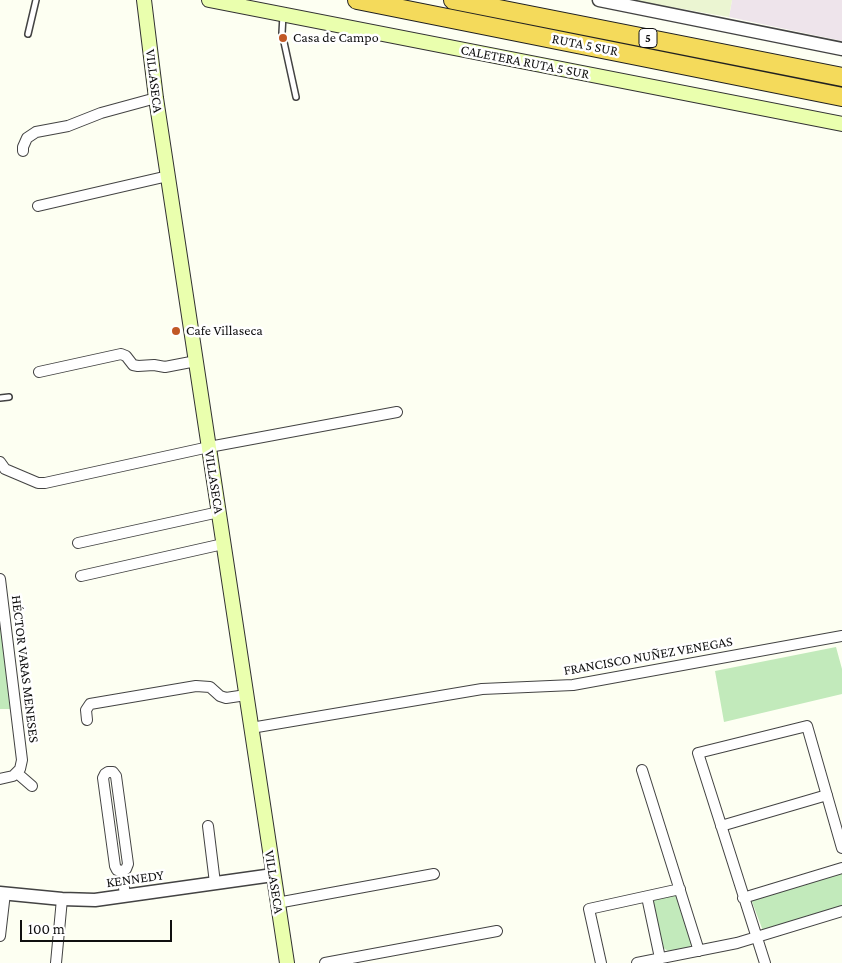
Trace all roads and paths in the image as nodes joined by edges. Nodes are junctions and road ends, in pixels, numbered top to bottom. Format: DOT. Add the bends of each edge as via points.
graph roads {
  1 [pos="36,0"];
  2 [pos="144,0"];
  3 [pos="209,0"];
  4 [pos="357,0"];
  5 [pos="453,0"];
  6 [pos="599,0"];
  7 [pos="284,15"];
  8 [pos="28,34"];
  9 [pos="842,49"];
  10 [pos="842,77"];
  11 [pos="296,97"];
  12 [pos="842,97"];
  13 [pos="156,98"];
  14 [pos="842,124"];
  15 [pos="23,152"];
  16 [pos="167,172"];
  17 [pos="38,203"];
  18 [pos="196,361"];
  19 [pos="39,372"];
  20 [pos="9,397"];
  21 [pos="0,398"];
  22 [pos="397,412"];
  23 [pos="209,447"];
  24 [pos="0,462"];
  25 [pos="218,512"];
  26 [pos="78,543"];
  27 [pos="223,544"];
  28 [pos="81,576"];
  29 [pos="0,579"];
  30 [pos="842,636"];
  31 [pos="246,695"];
  32 [pos="87,720"];
  33 [pos="251,728"];
  34 [pos="642,770"];
  35 [pos="17,773"];
  36 [pos="0,779"];
  37 [pos="32,786"];
  38 [pos="827,795"];
  39 [pos="121,817"];
  40 [pos="109,819"];
  41 [pos="208,826"];
  42 [pos="721,826"];
  43 [pos="842,848"];
  44 [pos="842,868"];
  45 [pos="122,871"];
  46 [pos="434,874"];
  47 [pos="273,875"];
  48 [pos="216,883"];
  49 [pos="680,890"];
  50 [pos="2,893"];
  51 [pos="125,896"];
  52 [pos="647,897"];
  53 [pos="743,898"];
  54 [pos="62,899"];
  55 [pos="278,903"];
  56 [pos="842,911"];
  57 [pos="497,931"];
  58 [pos="0,936"];
  59 [pos="756,938"];
  60 [pos="699,951"];
  61 [pos="660,958"];
  62 [pos="56,963"];
  63 [pos="286,963"];
  64 [pos="325,963"];
  65 [pos="601,963"];
  66 [pos="637,963"];
  67 [pos="765,963"];
  1 -- 8 [label="lane"];
  2 -- 13 [label="main road, VILLASECA"];
  3 -- 7 [label="main road, CALETERA RUTA 5 SUR"];
  4 -- 12 [label="highway, RUTA 5 SUR / 5"];
  5 -- 10 [label="highway, RUTA 5 SUR / 5"];
  6 -- 9 [label="street"];
  7 -- 11 [label="lane" via="282,34"];
  7 -- 14 [label="main road, CALETERA RUTA 5 SUR"];
  13 -- 15 [label="street" via="68,126 36,132 27,138"];
  13 -- 16 [label="main road, VILLASECA"];
  16 -- 17 [label="street"];
  16 -- 18 [label="main road, VILLASECA"];
  18 -- 19 [label="street" via="166,367 138,366 121,354"];
  18 -- 23 [label="main road, VILLASECA"];
  20 -- 21 [label="lane"];
  22 -- 23 [label="street"];
  23 -- 24 [label="street" via="42,484 5,469"];
  23 -- 25 [label="main road, VILLASECA"];
  25 -- 26 [label="street"];
  25 -- 27 [label="main road, VILLASECA"];
  27 -- 28 [label="street"];
  27 -- 31 [label="main road, VILLASECA"];
  29 -- 35 [label="street, HÉCTOR VARAS MENESES" via="22,756 22,765"];
  30 -- 33 [label="street, FRANCISCO NUÑEZ VENEGAS" via="573,685 482,689"];
  31 -- 32 [label="street" via="226,698 210,687 196,686 90,704 86,710"];
  31 -- 33 [label="main road, VILLASECA"];
  33 -- 47 [label="main road, VILLASECA"];
  34 -- 49 [label="street"];
  35 -- 36 [label="street"];
  35 -- 37 [label="street"];
  38 -- 42 [label="street"];
  38 -- 42 [label="street" via="807,726 698,753"];
  38 -- 43 [label="street"];
  39 -- 40 [label="street"];
  39 -- 40 [label="street" via="116,776 108,772 103,778"];
  39 -- 45 [label="street" via="128,864"];
  40 -- 45 [label="street" via="115,866"];
  41 -- 48 [label="street"];
  42 -- 53 [label="street"];
  44 -- 53 [label="street"];
  45 -- 51 [label="street"];
  46 -- 55 [label="street"];
  47 -- 48 [label="street, KENNEDY"];
  47 -- 55 [label="main road, VILLASECA"];
  48 -- 51 [label="street, KENNEDY"];
  49 -- 52 [label="street"];
  49 -- 60 [label="street"];
  50 -- 54 [label="street, KENNEDY"];
  50 -- 58 [label="street"];
  51 -- 54 [label="street, KENNEDY" via="94,900"];
  52 -- 61 [label="street"];
  52 -- 65 [label="street" via="588,909"];
  53 -- 59 [label="street"];
  54 -- 62 [label="street"];
  55 -- 63 [label="main road, VILLASECA"];
  56 -- 59 [label="street"];
  57 -- 64 [label="street"];
  59 -- 60 [label="street"];
  59 -- 67 [label="street"];
  60 -- 61 [label="street"];
  61 -- 66 [label="street"];
}
